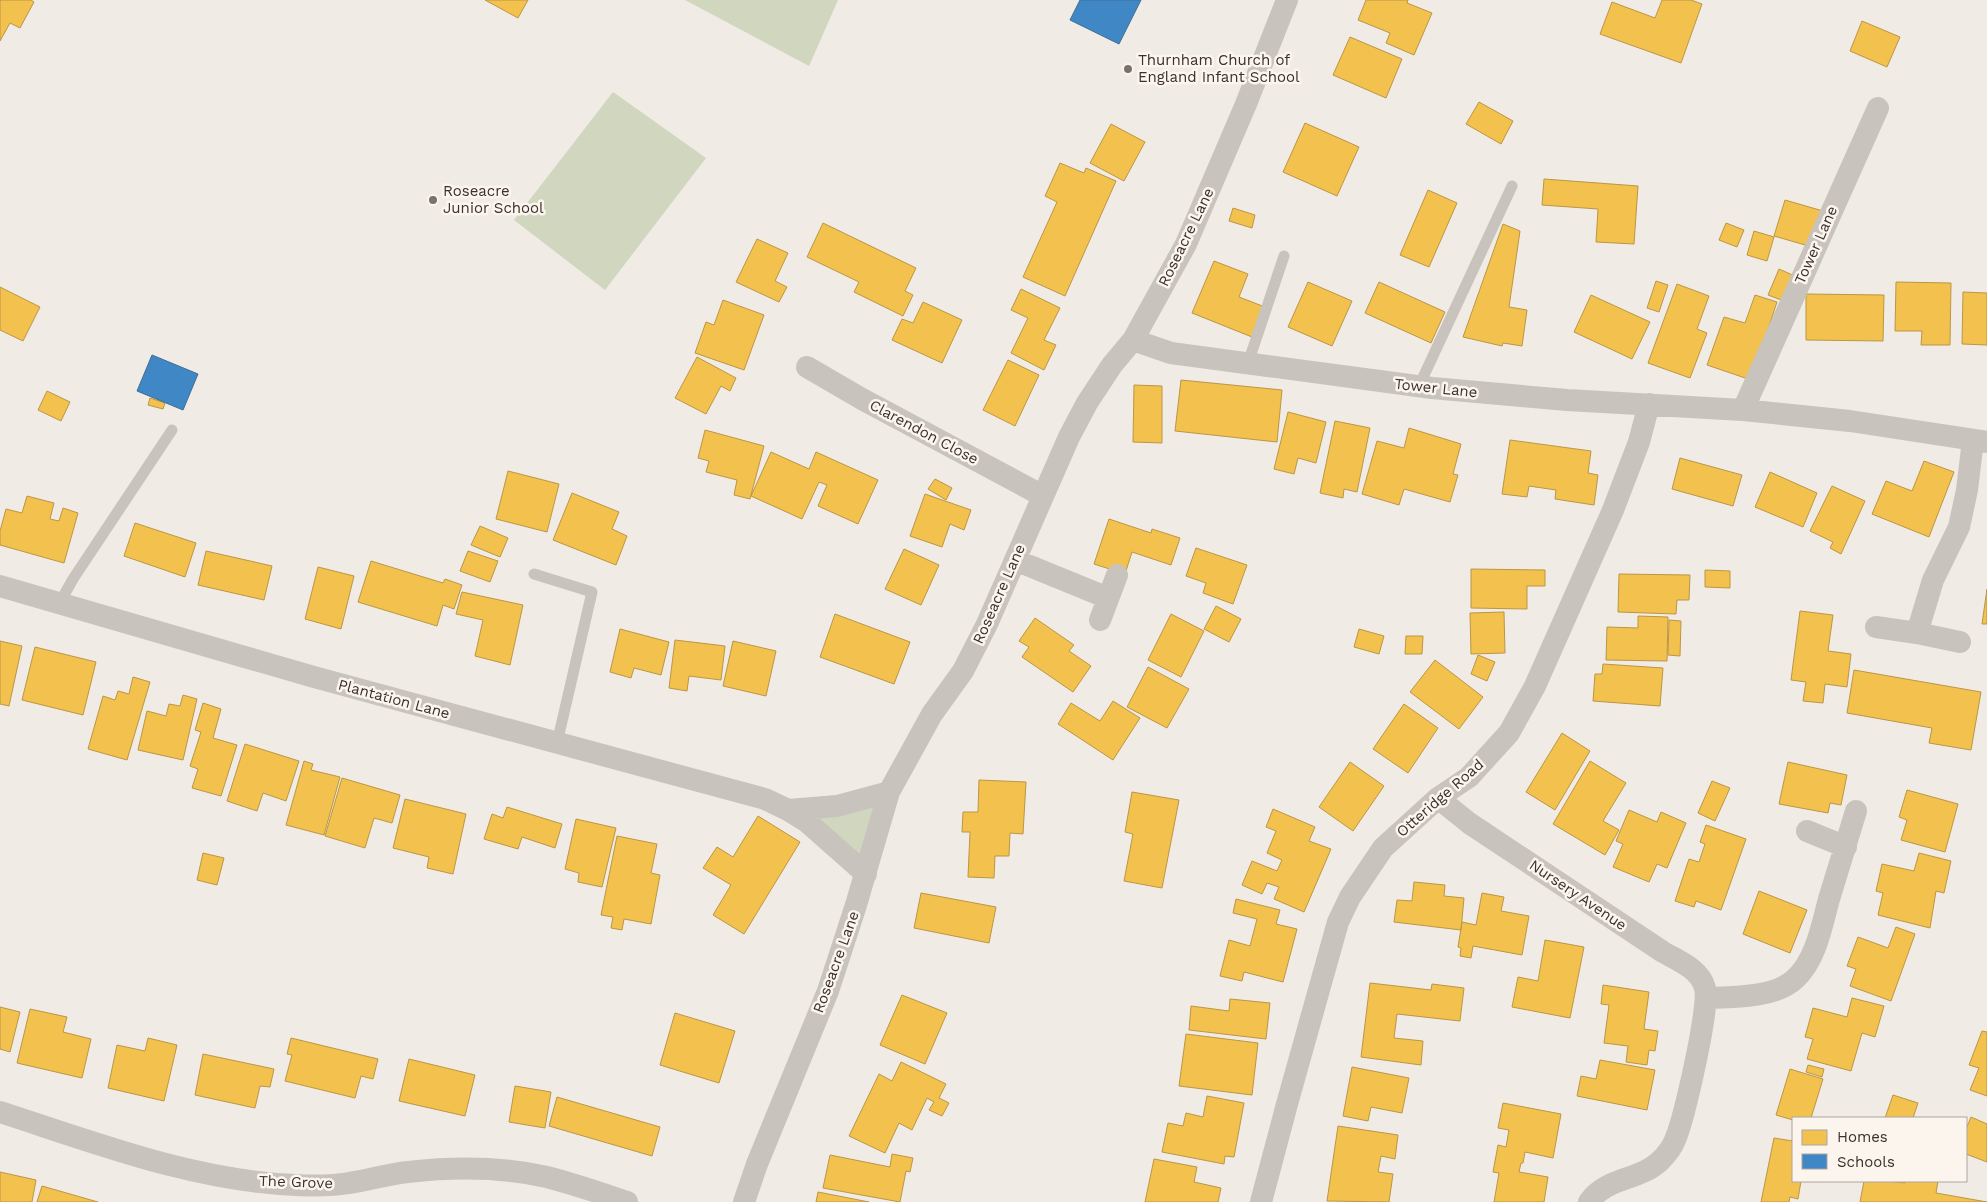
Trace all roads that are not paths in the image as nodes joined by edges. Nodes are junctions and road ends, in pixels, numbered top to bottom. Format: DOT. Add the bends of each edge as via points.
graph roads {
  1 [pos="1287,0"];
  2 [pos="1878,108"];
  3 [pos="1512,186"];
  4 [pos="1284,256"];
  5 [pos="1133,340"];
  6 [pos="1248,363"];
  7 [pos="807,367"];
  8 [pos="1419,386"];
  9 [pos="1649,404"];
  10 [pos="1743,410"];
  11 [pos="172,430"];
  12 [pos="1980,441"];
  13 [pos="1043,496"];
  14 [pos="1015,560"];
  15 [pos="534,574"];
  16 [pos="1117,576"];
  17 [pos="0,586"];
  18 [pos="1108,598"];
  19 [pos="59,604"];
  20 [pos="1100,620"];
  21 [pos="1876,627"];
  22 [pos="1917,633"];
  23 [pos="1960,642"];
  24 [pos="557,743"];
  25 [pos="889,792"];
  26 [pos="1438,798"];
  27 [pos="788,810"];
  28 [pos="1856,811"];
  29 [pos="1807,831"];
  30 [pos="1846,846"];
  31 [pos="866,874"];
  32 [pos="1707,998"];
  33 [pos="0,1112"];
  34 [pos="626,1202"];
  35 [pos="744,1202"];
  36 [pos="1261,1202"];
  37 [pos="1589,1202"];
  1 -- 5 [label="street, Roseacre Lane" via="1186,244"];
  2 -- 10 [label="street, Tower Lane"];
  3 -- 8 [label="lane"];
  4 -- 6 [label="lane"];
  5 -- 6 [label="street, Tower Lane" via="1171,353"];
  5 -- 13 [label="street, Roseacre Lane" via="1087,403"];
  6 -- 8 [label="street, Tower Lane"];
  7 -- 13 [label="street, Clarendon Close"];
  8 -- 9 [label="street, Tower Lane"];
  9 -- 10 [label="street, Tower Lane"];
  9 -- 26 [label="street, Otteridge Road" via="1613,510 1535,686 1508,733 1486,760 1469,777"];
  10 -- 12 [label="street, Tower Lane" via="1850,421"];
  11 -- 19 [label="lane"];
  12 -- 22 [label="street" via="1959,527 1932,580"];
  13 -- 14 [label="street, Roseacre Lane"];
  14 -- 18 [label="street"];
  14 -- 25 [label="street, Roseacre Lane" via="963,671 932,714"];
  15 -- 24 [label="lane" via="592,592"];
  16 -- 18 [label="street"];
  17 -- 19 [label="street, Plantation Lane"];
  18 -- 20 [label="street"];
  19 -- 24 [label="street, Plantation Lane"];
  21 -- 22 [label="street"];
  22 -- 23 [label="street"];
  24 -- 27 [label="street, Plantation Lane" via="765,799"];
  25 -- 27 [label="street" via="837,806"];
  25 -- 31 [label="street, Roseacre Lane"];
  26 -- 32 [label="street, Nursery Avenue" via="1469,823 1696,971"];
  26 -- 36 [label="street, Otteridge Road" via="1383,848 1350,897 1338,922"];
  27 -- 31 [label="street, Plantation Lane" via="806,821"];
  28 -- 30 [label="street"];
  29 -- 30 [label="street"];
  30 -- 32 [label="street" via="1818,938 1804,969 1794,980 1757,994"];
  31 -- 35 [label="street, Roseacre Lane" via="828,991"];
  32 -- 37 [label="street, Nursery Avenue" via="1689,1091 1668,1153 1647,1170 1600,1189"];
  33 -- 34 [label="street, The Grove" via="212,1176 321,1185 407,1172 506,1171 546,1177"];
}
